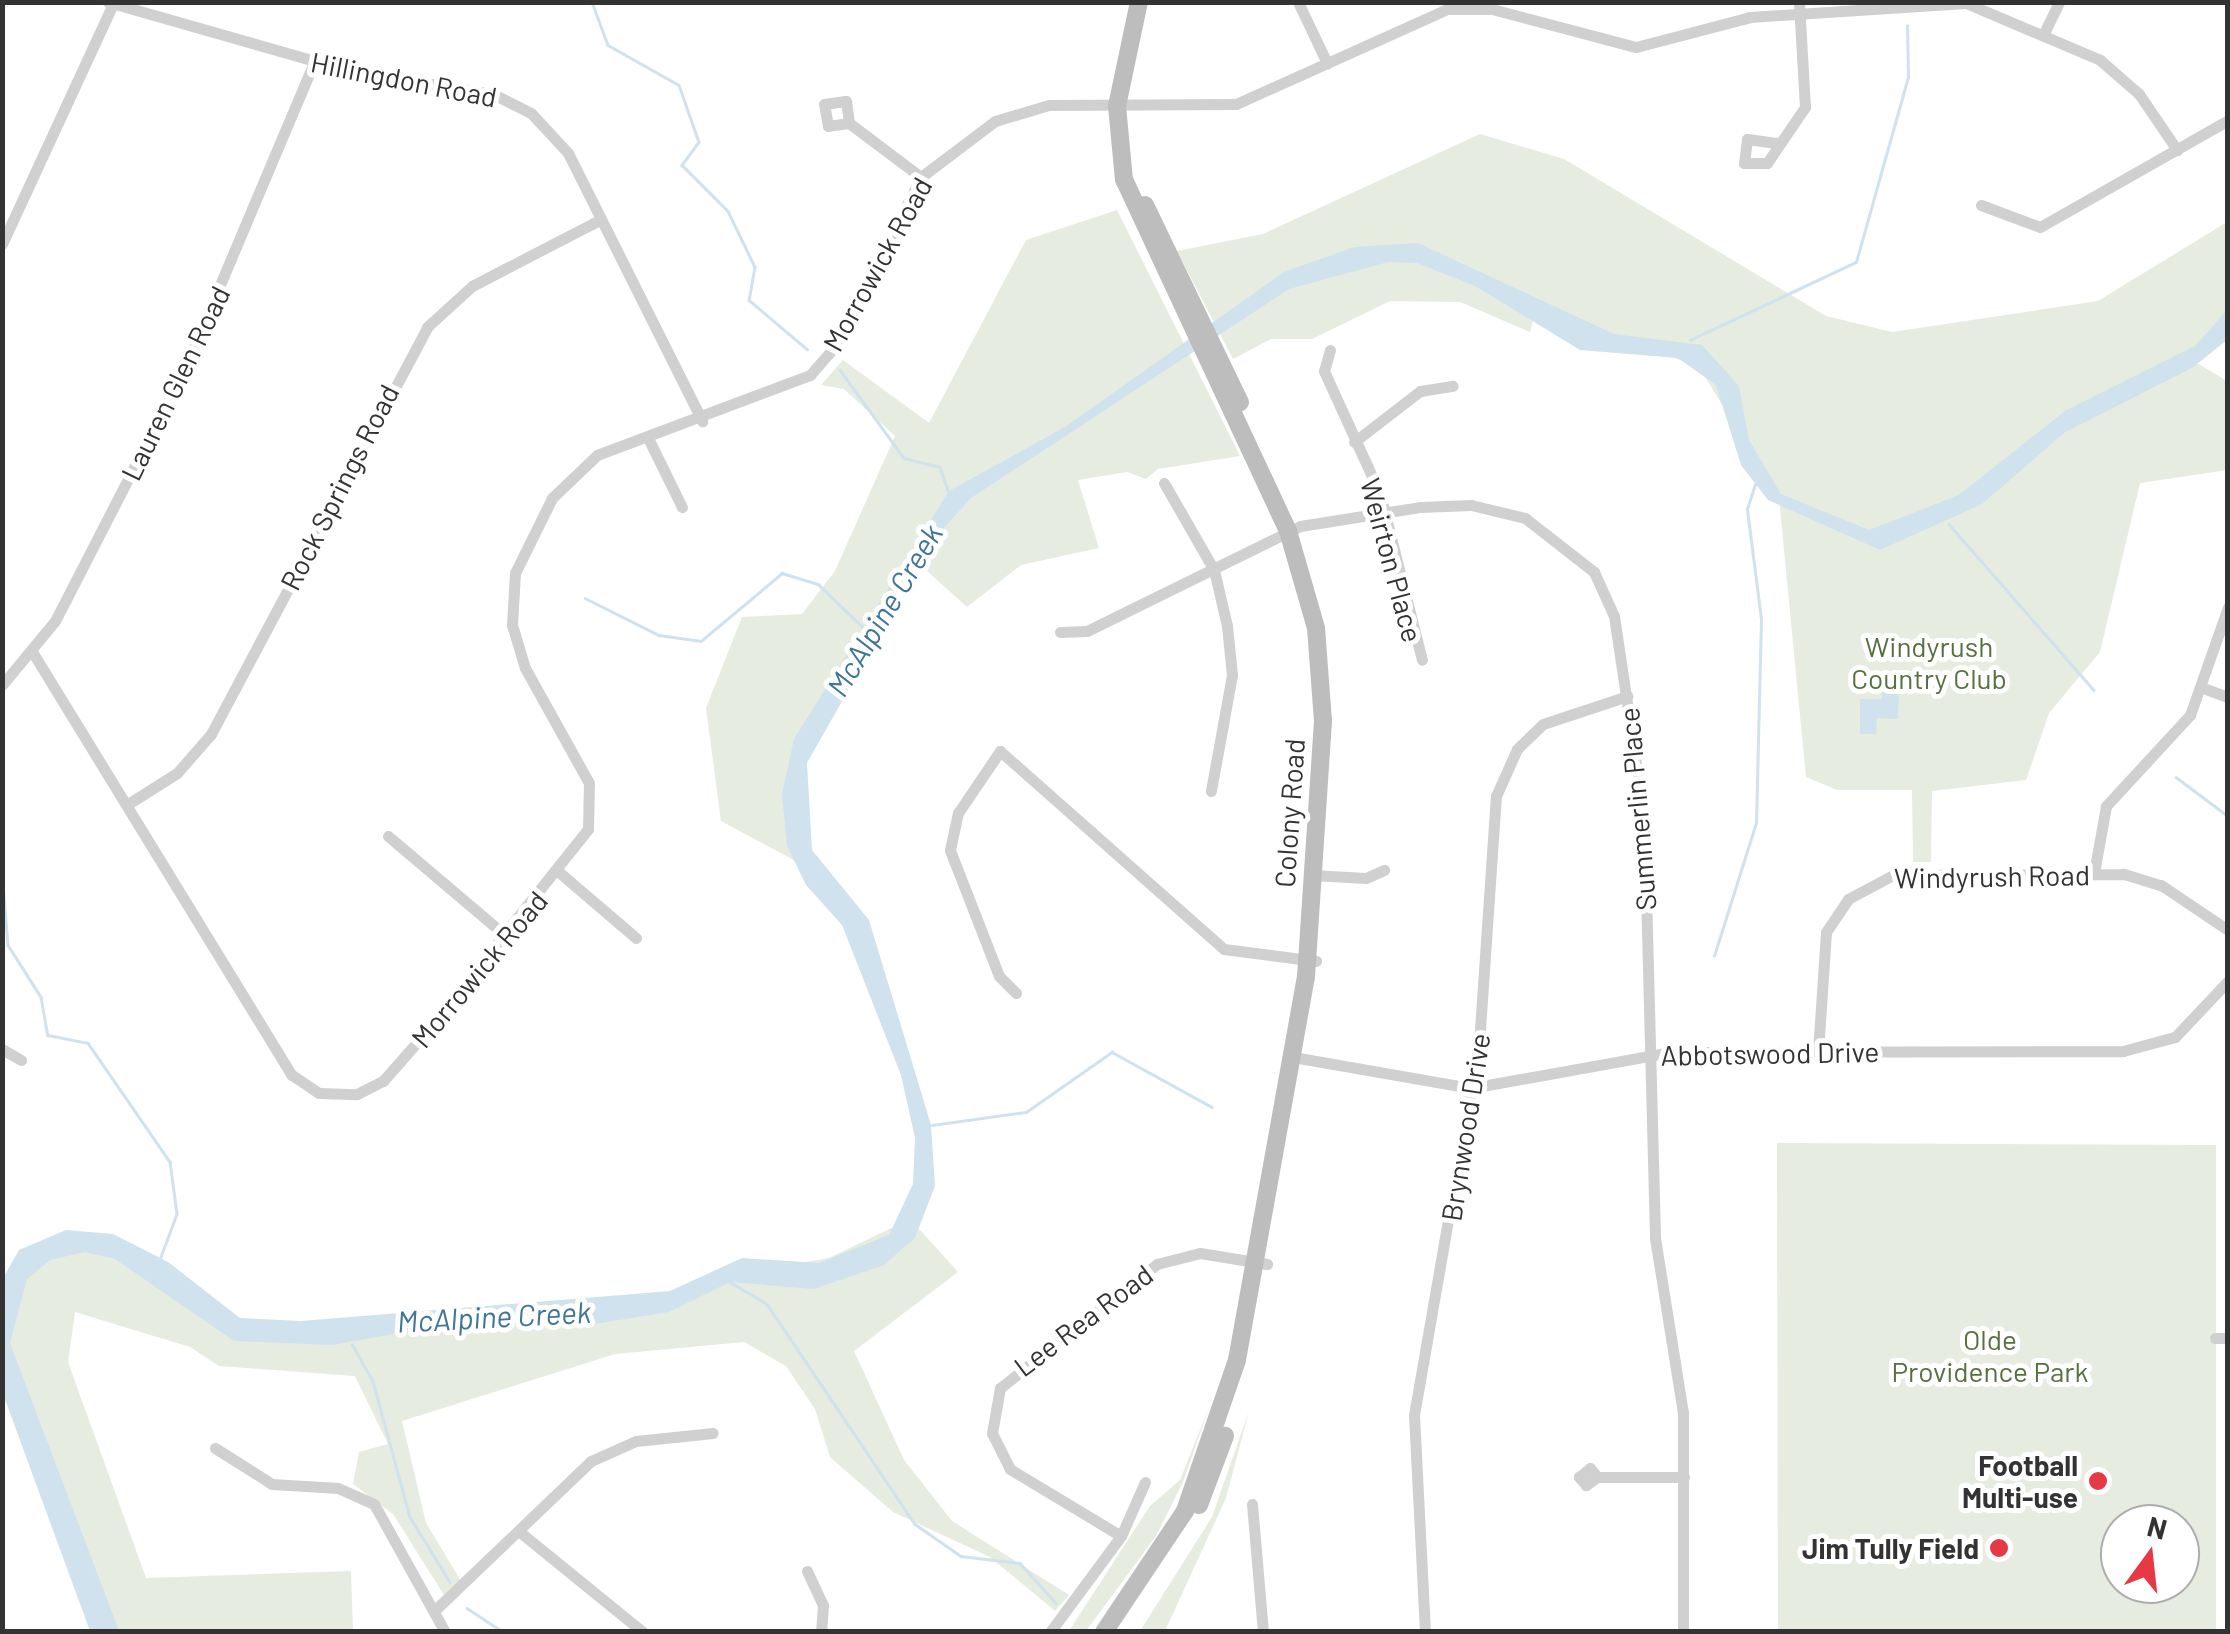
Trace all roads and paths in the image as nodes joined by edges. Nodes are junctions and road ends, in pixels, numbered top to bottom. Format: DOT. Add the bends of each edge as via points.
graph roads {
  1 [pos="1139,2"];
  2 [pos="1150,2"];
  3 [pos="1298,2"];
  4 [pos="1532,2"];
  5 [pos="2060,2"];
  6 [pos="110,3"];
  7 [pos="1799,8"];
  8 [pos="1527,17"];
  9 [pos="2045,31"];
  10 [pos="314,62"];
  11 [pos="1326,63"];
  12 [pos="1123,106"];
  13 [pos="2228,120"];
  14 [pos="850,123"];
  15 [pos="1776,143"];
  16 [pos="2176,150"];
  17 [pos="921,177"];
  18 [pos="1982,205"];
  19 [pos="601,219"];
  20 [pos="2,244"];
  21 [pos="1330,350"];
  22 [pos="1453,386"];
  23 [pos="702,421"];
  24 [pos="648,438"];
  25 [pos="1354,442"];
  26 [pos="1164,483"];
  27 [pos="682,507"];
  28 [pos="1383,514"];
  29 [pos="1294,529"];
  30 [pos="1214,570"];
  31 [pos="2228,607"];
  32 [pos="1060,632"];
  33 [pos="33,653"];
  34 [pos="1422,660"];
  35 [pos="2,685"];
  36 [pos="2203,688"];
  37 [pos="1627,696"];
  38 [pos="2228,697"];
  39 [pos="1210,790"];
  40 [pos="128,804"];
  41 [pos="388,836"];
  42 [pos="1384,870"];
  43 [pos="2094,873"];
  44 [pos="560,874"];
  45 [pos="1318,876"];
  46 [pos="2228,930"];
  47 [pos="507,937"];
  48 [pos="636,938"];
  49 [pos="1311,961"];
  50 [pos="2228,981"];
  51 [pos="1016,993"];
  52 [pos="2,1049"];
  53 [pos="1818,1052"];
  54 [pos="1651,1055"];
  55 [pos="1299,1058"];
  56 [pos="21,1060"];
  57 [pos="1471,1088"];
  58 [pos="1262,1263"];
  59 [pos="713,1434"];
  60 [pos="215,1448"];
  61 [pos="1211,1457"];
  62 [pos="1684,1477"];
  63 [pos="1597,1478"];
  64 [pos="1145,1482"];
  65 [pos="1252,1504"];
  66 [pos="521,1533"];
  67 [pos="1121,1536"];
  68 [pos="806,1571"];
  69 [pos="434,1612"];
  70 [pos="445,1632"];
  71 [pos="643,1632"];
  72 [pos="821,1632"];
  73 [pos="1050,1632"];
  74 [pos="1104,1632"];
  75 [pos="1118,1632"];
  76 [pos="1262,1632"];
  77 [pos="1425,1632"];
  78 [pos="1684,1632"];
  1 -- 12 [label="main road, Colony Road"];
  2 -- 12 [label="main road, Colony Road"];
  3 -- 11 [label="street"];
  4 -- 8 [label="street"];
  5 -- 9 [label="street"];
  6 -- 10 [label="street, Hillingdon Road"];
  6 -- 20 [label="street"];
  7 -- 8 [label="street, Morrowick Road" via="1636,47"];
  7 -- 9 [label="street, Morrowick Road" via="1966,3"];
  7 -- 15 [label="street" via="1807,95 1799,122"];
  8 -- 11 [label="street, Morrowick Road" via="1436,11"];
  9 -- 16 [label="street, Morrowick Road" via="2118,74"];
  10 -- 19 [label="street, Hillingdon Road" via="519,105 568,153"];
  10 -- 33 [label="street, Lauren Glen Road" via="184,370"];
  11 -- 12 [label="street, Morrowick Road" via="1236,104"];
  12 -- 17 [label="street, Morrowick Road" via="1017,112 960,141"];
  12 -- 29 [label="main road, Colony Road" via="1129,179"];
  13 -- 16 [label="street"];
  14 -- 17 [label="street"];
  16 -- 18 [label="street" via="2040,226"];
  17 -- 23 [label="street, Morrowick Road" via="820,366"];
  19 -- 23 [label="street, Hillingdon Road"];
  19 -- 40 [label="street, Rock Springs Road" via="472,286 427,327 211,734 177,773"];
  21 -- 25 [label="street, Weirton Place" via="1324,371"];
  22 -- 25 [label="street" via="1420,391"];
  23 -- 24 [label="street, Morrowick Road"];
  24 -- 27 [label="street"];
  24 -- 44 [label="street, Morrowick Road" via="567,478 516,573 519,654 592,798 583,842"];
  25 -- 28 [label="street, Weirton Place"];
  26 -- 30 [label="street"];
  28 -- 29 [label="street, Summerlin Place"];
  28 -- 34 [label="street, Weirton Place"];
  28 -- 37 [label="street, Summerlin Place" via="1471,505 1560,537 1610,602"];
  29 -- 30 [label="street, Summerlin Place"];
  29 -- 45 [label="main road, Colony Road" via="1333,686"];
  30 -- 32 [label="street, Summerlin Place" via="1087,631"];
  30 -- 39 [label="street" via="1232,675"];
  31 -- 36 [label="street"];
  33 -- 35 [label="street, Lauren Glen Road"];
  33 -- 40 [label="street, Morrowick Road"];
  36 -- 38 [label="street"];
  36 -- 43 [label="street" via="2176,734 2114,790"];
  37 -- 54 [label="street, Summerlin Place" via="1646,842"];
  37 -- 57 [label="street, Brynwood Drive" via="1544,724 1501,780"];
  40 -- 47 [label="street, Morrowick Road" via="279,1056 319,1092 357,1094 384,1081"];
  41 -- 47 [label="street"];
  42 -- 45 [label="street"];
  43 -- 46 [label="street, Windyrush Road" via="2152,882"];
  43 -- 53 [label="street, Windyrush Road" via="1912,873 1861,888 1822,940"];
  44 -- 47 [label="street, Morrowick Road"];
  44 -- 48 [label="street"];
  45 -- 49 [label="main road, Colony Road"];
  49 -- 51 [label="street" via="1224,949 1008,754 995,756 958,813 950,850 999,976"];
  49 -- 55 [label="main road, Colony Road"];
  50 -- 53 [label="street, Abbotswood Drive" via="2192,1024 2142,1048"];
  52 -- 56 [label="street"];
  53 -- 54 [label="street, Abbotswood Drive"];
  54 -- 57 [label="street, Abbotswood Drive"];
  54 -- 62 [label="street, Summerlin Place" via="1656,1256"];
  55 -- 57 [label="street, Abbotswood Drive"];
  55 -- 58 [label="main road, Colony Road"];
  57 -- 77 [label="street, Brynwood Drive" via="1414,1415"];
  58 -- 61 [label="main road, Colony Road"];
  58 -- 67 [label="street, Lee Rea Road" via="1200,1253 1157,1264 1019,1365 992,1402 992,1433 1010,1469"];
  59 -- 66 [label="street" via="606,1452"];
  60 -- 69 [label="street" via="280,1487 365,1497"];
  61 -- 74 [label="main road, Colony Road" via="1171,1536"];
  61 -- 75 [label="main road, Colony Road" via="1180,1542"];
  62 -- 63 [label="street"];
  62 -- 78 [label="street, Summerlin Place"];
  64 -- 67 [label="street"];
  65 -- 76 [label="street"];
  66 -- 69 [label="street"];
  66 -- 71 [label="street"];
  67 -- 73 [label="street"];
  68 -- 72 [label="street" via="823,1605"];
  69 -- 70 [label="street"];
}
